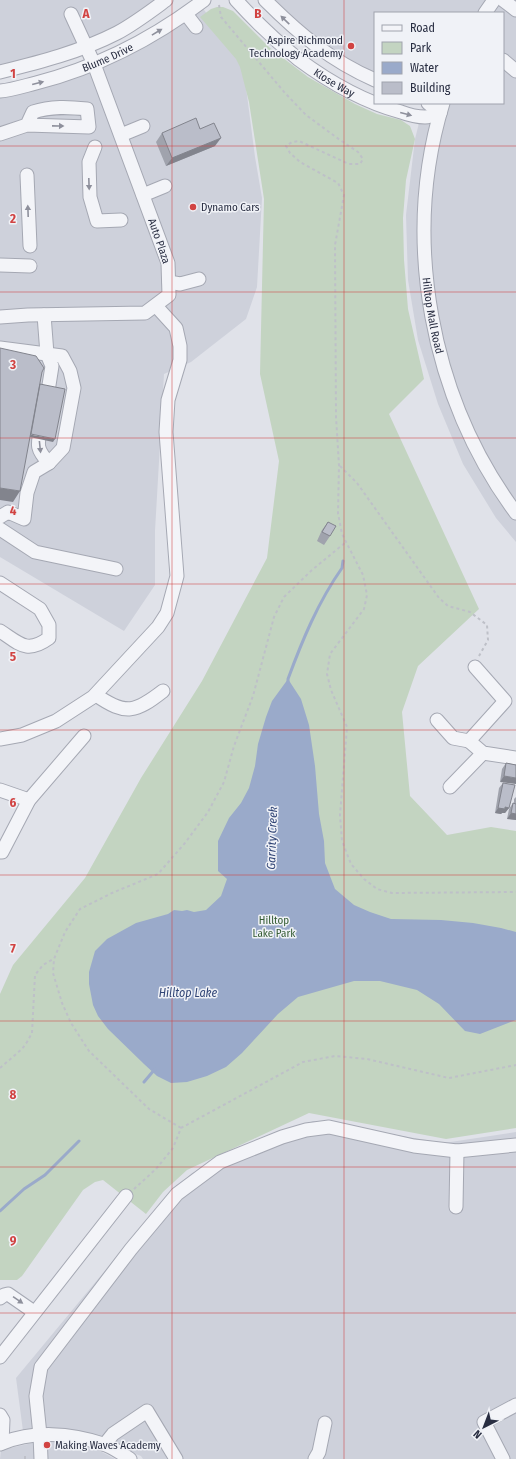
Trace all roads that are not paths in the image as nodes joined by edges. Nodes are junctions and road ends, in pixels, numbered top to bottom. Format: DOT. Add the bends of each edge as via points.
graph roads {
  1 [pos="166,0"];
  2 [pos="204,0"];
  3 [pos="236,0"];
  4 [pos="265,0"];
  5 [pos="503,0"];
  6 [pos="516,10"];
  7 [pos="71,14"];
  8 [pos="186,14"];
  9 [pos="196,27"];
  10 [pos="87,46"];
  11 [pos="504,61"];
  12 [pos="94,64"];
  13 [pos="516,71"];
  14 [pos="0,72"];
  15 [pos="374,80"];
  16 [pos="0,91"];
  17 [pos="374,103"];
  18 [pos="377,104"];
  19 [pos="431,104"];
  20 [pos="441,108"];
  21 [pos="27,125"];
  22 [pos="143,126"];
  23 [pos="0,134"];
  24 [pos="120,135"];
  25 [pos="95,146"];
  26 [pos="27,175"];
  27 [pos="165,186"];
  28 [pos="143,195"];
  29 [pos="121,220"];
  30 [pos="30,246"];
  31 [pos="0,265"];
  32 [pos="30,266"];
  33 [pos="199,279"];
  34 [pos="169,282"];
  35 [pos="156,306"];
  36 [pos="2,314"];
  37 [pos="44,314"];
  38 [pos="0,348"];
  39 [pos="47,354"];
  40 [pos="49,463"];
  41 [pos="516,513"];
  42 [pos="0,517"];
  43 [pos="0,529"];
  44 [pos="116,569"];
  45 [pos="0,583"];
  46 [pos="0,632"];
  47 [pos="475,667"];
  48 [pos="163,691"];
  49 [pos="96,695"];
  50 [pos="437,720"];
  51 [pos="84,736"];
  52 [pos="0,739"];
  53 [pos="469,741"];
  54 [pos="483,753"];
  55 [pos="516,758"];
  56 [pos="450,787"];
  57 [pos="0,790"];
  58 [pos="29,800"];
  59 [pos="0,852"];
  60 [pos="516,1145"];
  61 [pos="458,1151"];
  62 [pos="126,1196"];
  63 [pos="456,1207"];
  64 [pos="0,1298"];
  65 [pos="34,1312"];
  66 [pos="0,1357"];
  67 [pos="516,1405"];
  68 [pos="0,1415"];
  69 [pos="325,1423"];
  70 [pos="40,1435"];
  71 [pos="1,1443"];
  72 [pos="105,1444"];
  73 [pos="41,1459"];
  74 [pos="130,1459"];
  75 [pos="176,1459"];
  76 [pos="315,1459"];
  77 [pos="503,1459"];
  1 -- 10 [label="street, Blume Drive" via="118,32"];
  2 -- 8 [label="street, Blume Drive"];
  3 -- 17 [label="street, Klose Way, one-way" via="289,52 342,87"];
  15 -- 4 [label="street, Klose Way, one-way" via="318,48"];
  5 -- 6 [label="street"];
  7 -- 10 [label="street, Auto Plaza"];
  8 -- 9 [label="street"];
  12 -- 8 [label="street, Blume Drive, one-way" via="135,46"];
  10 -- 12 [label="street, Auto Plaza"];
  10 -- 14 [label="street, Blume Drive" via="47,61"];
  11 -- 13 [label="street"];
  16 -- 12 [label="street, Blume Drive, one-way" via="53,79"];
  12 -- 24 [label="street, Auto Plaza"];
  18 -- 20 [label="street, Klose Way, one-way" via="425,117 432,116"];
  19 -- 20 [label="street"];
  20 -- 41 [label="street, Hilltop Mall Road" via="431,151 425,209 430,304 448,380 462,416 485,464"];
  21 -- 23 [label="street"];
  22 -- 24 [label="street"];
  24 -- 28 [label="street, Auto Plaza"];
  25 -- 29 [label="street, one-way" via="89,162 90,197 97,221"];
  30 -- 26 [label="street, one-way"];
  27 -- 28 [label="street"];
  28 -- 34 [label="street, Auto Plaza" via="168,263"];
  31 -- 32 [label="street"];
  33 -- 34 [label="street" via="180,284"];
  34 -- 35 [label="street, Auto Plaza" via="169,295"];
  35 -- 37 [label="street, Auto Plaza" via="145,313"];
  35 -- 49 [label="street" via="176,328 180,346 180,360 168,400 166,432 177,576 167,613 158,627"];
  36 -- 37 [label="street, Auto Plaza"];
  37 -- 39 [label="street"];
  38 -- 39 [label="street"];
  39 -- 40 [label="street, one-way" via="52,372 38,445 40,454"];
  39 -- 40 [label="street" via="62,356 70,371 74,388 63,448"];
  40 -- 42 [label="street" via="34,472 27,493 24,519 8,512"];
  43 -- 44 [label="street" via="35,552"];
  45 -- 46 [label="street" via="40,609 49,625 49,638 39,645 25,647"];
  47 -- 53 [label="street" via="505,701"];
  48 -- 49 [label="street" via="138,708 127,709 105,702"];
  49 -- 52 [label="street" via="56,721 22,735"];
  50 -- 53 [label="street" via="454,738"];
  51 -- 58 [label="street"];
  53 -- 54 [label="street"];
  54 -- 55 [label="street"];
  54 -- 56 [label="street"];
  57 -- 58 [label="street"];
  58 -- 59 [label="street"];
  60 -- 61 [label="street"];
  61 -- 63 [label="street"];
  61 -- 70 [label="street" via="414,1146 329,1127 282,1137 220,1162 177,1194 131,1249 41,1367 36,1396"];
  62 -- 65 [label="street"];
  64 -- 65 [label="street, one-way" via="8,1294"];
  65 -- 66 [label="street"];
  67 -- 77 [label="street" via="484,1422"];
  68 -- 71 [label="street"];
  69 -- 76 [label="street"];
  70 -- 71 [label="street"];
  70 -- 72 [label="street" via="61,1434"];
  70 -- 73 [label="street"];
  72 -- 74 [label="street"];
  72 -- 75 [label="street" via="114,1434 147,1412"];
}
